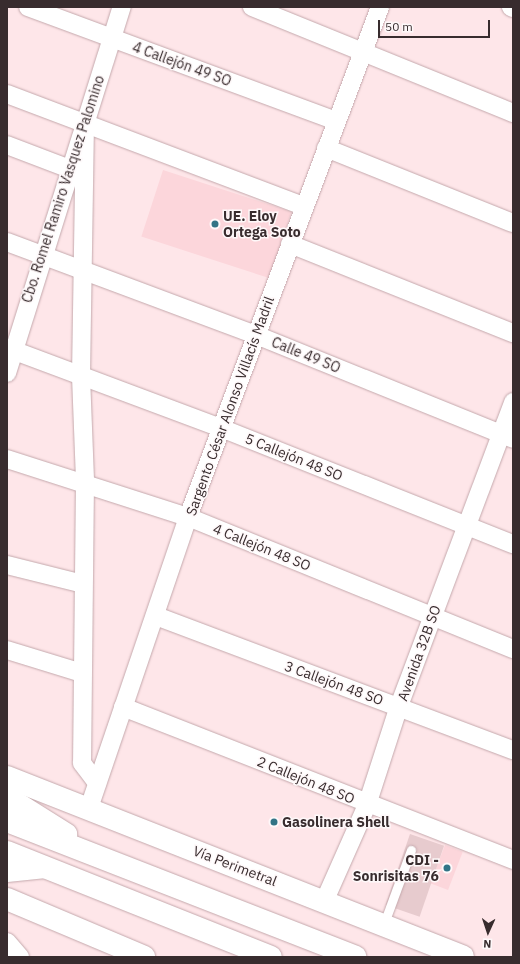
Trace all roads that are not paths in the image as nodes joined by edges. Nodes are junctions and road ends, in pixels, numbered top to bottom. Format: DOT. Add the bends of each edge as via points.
graph roads {
  1 [pos="28,7"];
  2 [pos="122,7"];
  3 [pos="252,7"];
  4 [pos="380,7"];
  5 [pos="112,38"];
  6 [pos="362,53"];
  7 [pos="7,94"];
  8 [pos="513,113"];
  9 [pos="337,121"];
  10 [pos="85,122"];
  11 [pos="7,146"];
  12 [pos="326,148"];
  13 [pos="70,169"];
  14 [pos="304,206"];
  15 [pos="513,223"];
  16 [pos="7,242"];
  17 [pos="290,244"];
  18 [pos="42,255"];
  19 [pos="84,272"];
  20 [pos="513,333"];
  21 [pos="256,335"];
  22 [pos="9,348"];
  23 [pos="7,373"];
  24 [pos="80,376"];
  25 [pos="513,402"];
  26 [pos="222,428"];
  27 [pos="507,437"];
  28 [pos="7,459"];
  29 [pos="85,481"];
  30 [pos="188,517"];
  31 [pos="467,525"];
  32 [pos="513,544"];
  33 [pos="7,565"];
  34 [pos="83,584"];
  35 [pos="156,616"];
  36 [pos="432,617"];
  37 [pos="513,649"];
  38 [pos="7,650"];
  39 [pos="82,673"];
  40 [pos="399,706"];
  41 [pos="123,707"];
  42 [pos="513,750"];
  43 [pos="7,777"];
  44 [pos="96,783"];
  45 [pos="7,797"];
  46 [pos="366,804"];
  47 [pos="88,808"];
  48 [pos="7,821"];
  49 [pos="411,850"];
  50 [pos="7,852"];
  51 [pos="513,860"];
  52 [pos="46,867"];
  53 [pos="122,867"];
  54 [pos="7,870"];
  55 [pos="7,898"];
  56 [pos="324,902"];
  57 [pos="383,926"];
  58 [pos="7,942"];
  59 [pos="20,957"];
  60 [pos="144,957"];
  61 [pos="271,957"];
  62 [pos="355,957"];
  63 [pos="463,957"];
  1 -- 5 [label="street, 4 Callejón 49 SO"];
  2 -- 5 [label="street, Cbo. Romel Ramiro Vasquez Palomino"];
  3 -- 6 [label="street"];
  4 -- 6 [label="street, Sargento César Alonso Villacís Madril"];
  5 -- 9 [label="street, 4 Callejón 49 SO"];
  5 -- 10 [label="street, Cbo. Romel Ramiro Vasquez Palomino"];
  6 -- 8 [label="street"];
  6 -- 9 [label="street, Sargento César Alonso Villacís Madril"];
  7 -- 10 [label="street"];
  9 -- 12 [label="street, Sargento César Alonso Villacís Madril"];
  10 -- 13 [label="street, Cbo. Romel Ramiro Vasquez Palomino"];
  10 -- 14 [label="street"];
  10 -- 19 [label="street"];
  11 -- 13 [label="street"];
  12 -- 14 [label="street, Sargento César Alonso Villacís Madril"];
  12 -- 15 [label="street"];
  13 -- 18 [label="street, Cbo. Romel Ramiro Vasquez Palomino"];
  14 -- 17 [label="street, Sargento César Alonso Villacís Madril"];
  16 -- 18 [label="street, Calle 49 SO"];
  17 -- 20 [label="street"];
  17 -- 21 [label="street, Sargento César Alonso Villacís Madril"];
  18 -- 19 [label="street, Calle 49 SO"];
  18 -- 22 [label="street, Cbo. Romel Ramiro Vasquez Palomino"];
  19 -- 21 [label="street, Calle 49 SO"];
  19 -- 24 [label="street"];
  21 -- 26 [label="street, Sargento César Alonso Villacís Madril"];
  21 -- 27 [label="street, Calle 49 SO"];
  22 -- 23 [label="street, Cbo. Romel Ramiro Vasquez Palomino"];
  22 -- 24 [label="street, 5 Callejón 48 SO"];
  24 -- 26 [label="street, 5 Callejón 48 SO"];
  24 -- 29 [label="street"];
  25 -- 27 [label="street, Avenida 32B SO"];
  26 -- 30 [label="street, Sargento César Alonso Villacís Madril"];
  26 -- 31 [label="street, 5 Callejón 48 SO"];
  27 -- 31 [label="street, Avenida 32B SO"];
  28 -- 29 [label="street, 4 Callejón 48 SO"];
  29 -- 30 [label="street, 4 Callejón 48 SO"];
  29 -- 34 [label="street"];
  30 -- 35 [label="street, Sargento César Alonso Villacís Madril"];
  30 -- 36 [label="street, 4 Callejón 48 SO"];
  31 -- 32 [label="street, 5 Callejón 48 SO"];
  31 -- 36 [label="street, Avenida 32B SO"];
  33 -- 34 [label="street"];
  34 -- 39 [label="street"];
  35 -- 40 [label="street, 3 Callejón 48 SO"];
  35 -- 41 [label="street, Sargento César Alonso Villacís Madril"];
  36 -- 37 [label="street, 4 Callejón 48 SO"];
  36 -- 40 [label="street, Avenida 32B SO"];
  38 -- 39 [label="street"];
  39 -- 44 [label="street" via="82,763"];
  40 -- 42 [label="street, 3 Callejón 48 SO"];
  40 -- 46 [label="street, Avenida 32B SO"];
  41 -- 44 [label="street, Sargento César Alonso Villacís Madril"];
  41 -- 46 [label="street, 2 Callejón 48 SO"];
  43 -- 47 [label="main road, Vía Perimetral"];
  44 -- 47 [label="street, Sargento César Alonso Villacís Madril"];
  45 -- 53 [label="main road"];
  46 -- 51 [label="street, 2 Callejón 48 SO"];
  46 -- 56 [label="street, Avenida 32B SO"];
  47 -- 56 [label="main road, Vía Perimetral"];
  48 -- 53 [label="main road"];
  49 -- 57 [label="lane"];
  50 -- 52 [label="main road"];
  52 -- 54 [label="main road"];
  52 -- 61 [label="main road"];
  53 -- 62 [label="main road"];
  55 -- 60 [label="main road"];
  56 -- 57 [label="main road, Vía Perimetral"];
  57 -- 63 [label="main road, Vía Perimetral"];
  58 -- 59 [label="street"];
}
